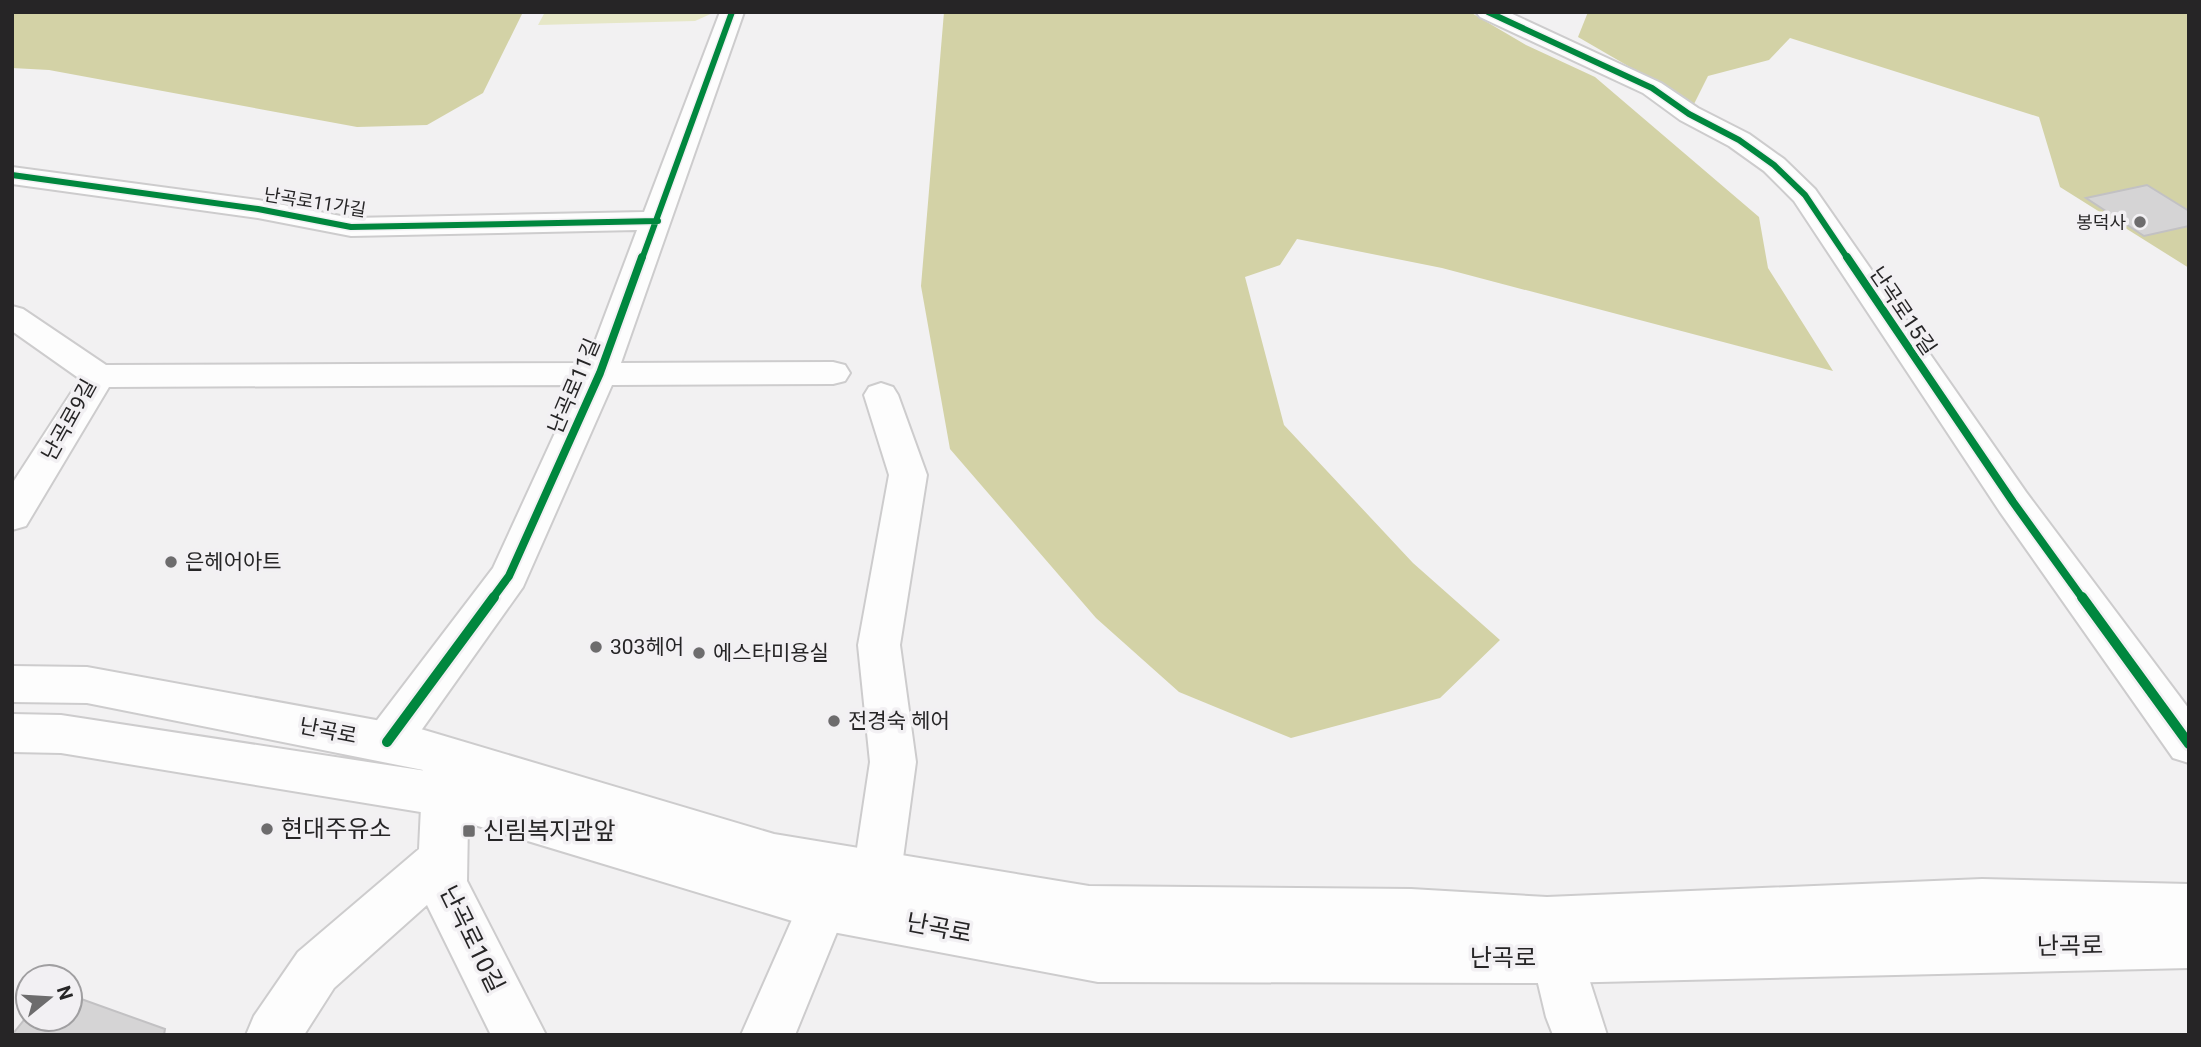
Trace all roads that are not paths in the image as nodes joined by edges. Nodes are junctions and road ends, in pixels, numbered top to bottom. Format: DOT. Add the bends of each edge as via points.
graph roads {
  1 [pos="732,12"];
  2 [pos="1488,12"];
  3 [pos="12,175"];
  4 [pos="658,221"];
  5 [pos="12,316"];
  6 [pos="600,373"];
  7 [pos="833,373"];
  8 [pos="99,376"];
  9 [pos="881,395"];
  10 [pos="12,516"];
  11 [pos="12,684"];
  12 [pos="12,733"];
  13 [pos="387,742"];
  14 [pos="2189,744"];
  15 [pos="446,776"];
  16 [pos="442,860"];
  17 [pos="846,882"];
  18 [pos="2189,908"];
  19 [pos="1552,939"];
  20 [pos="2189,943"];
  21 [pos="273,1035"];
  22 [pos="519,1035"];
  23 [pos="768,1035"];
  24 [pos="1580,1035"];
  1 -- 4 [label="street, 난곡로11길"];
  2 -- 14 [label="street, 난곡로15길" via="1652,88 1739,140 1805,195 2013,502"];
  3 -- 4 [label="street, 난곡로11가길" via="258,209 351,227"];
  4 -- 6 [label="street, 난곡로11길"];
  5 -- 8 [label="street, 난곡로9길"];
  6 -- 7 [label="street, 난곡로11길"];
  6 -- 8 [label="street, 난곡로11길"];
  6 -- 13 [label="street, 난곡로11길" via="509,576"];
  8 -- 10 [label="street, 난곡로9길"];
  9 -- 17 [label="street" via="908,475 879,645 893,761"];
  11 -- 13 [label="street, 난곡로" via="88,685"];
  12 -- 15 [label="street, 난곡로" via="61,734"];
  13 -- 15 [label="street, 난곡로"];
  15 -- 16 [label="street, 난곡로10길"];
  15 -- 17 [label="street, 난곡로"];
  16 -- 21 [label="street" via="316,970"];
  16 -- 22 [label="street, 난곡로10길" via="442,884"];
  17 -- 19 [label="street, 난곡로" via="1089,910 1411,913"];
  17 -- 19 [label="street, 난곡로" via="1098,957"];
  17 -- 23 [label="street"];
  18 -- 19 [label="street, 난곡로" via="1982,903"];
  19 -- 20 [label="street, 난곡로"];
  19 -- 24 [label="street"];
}
